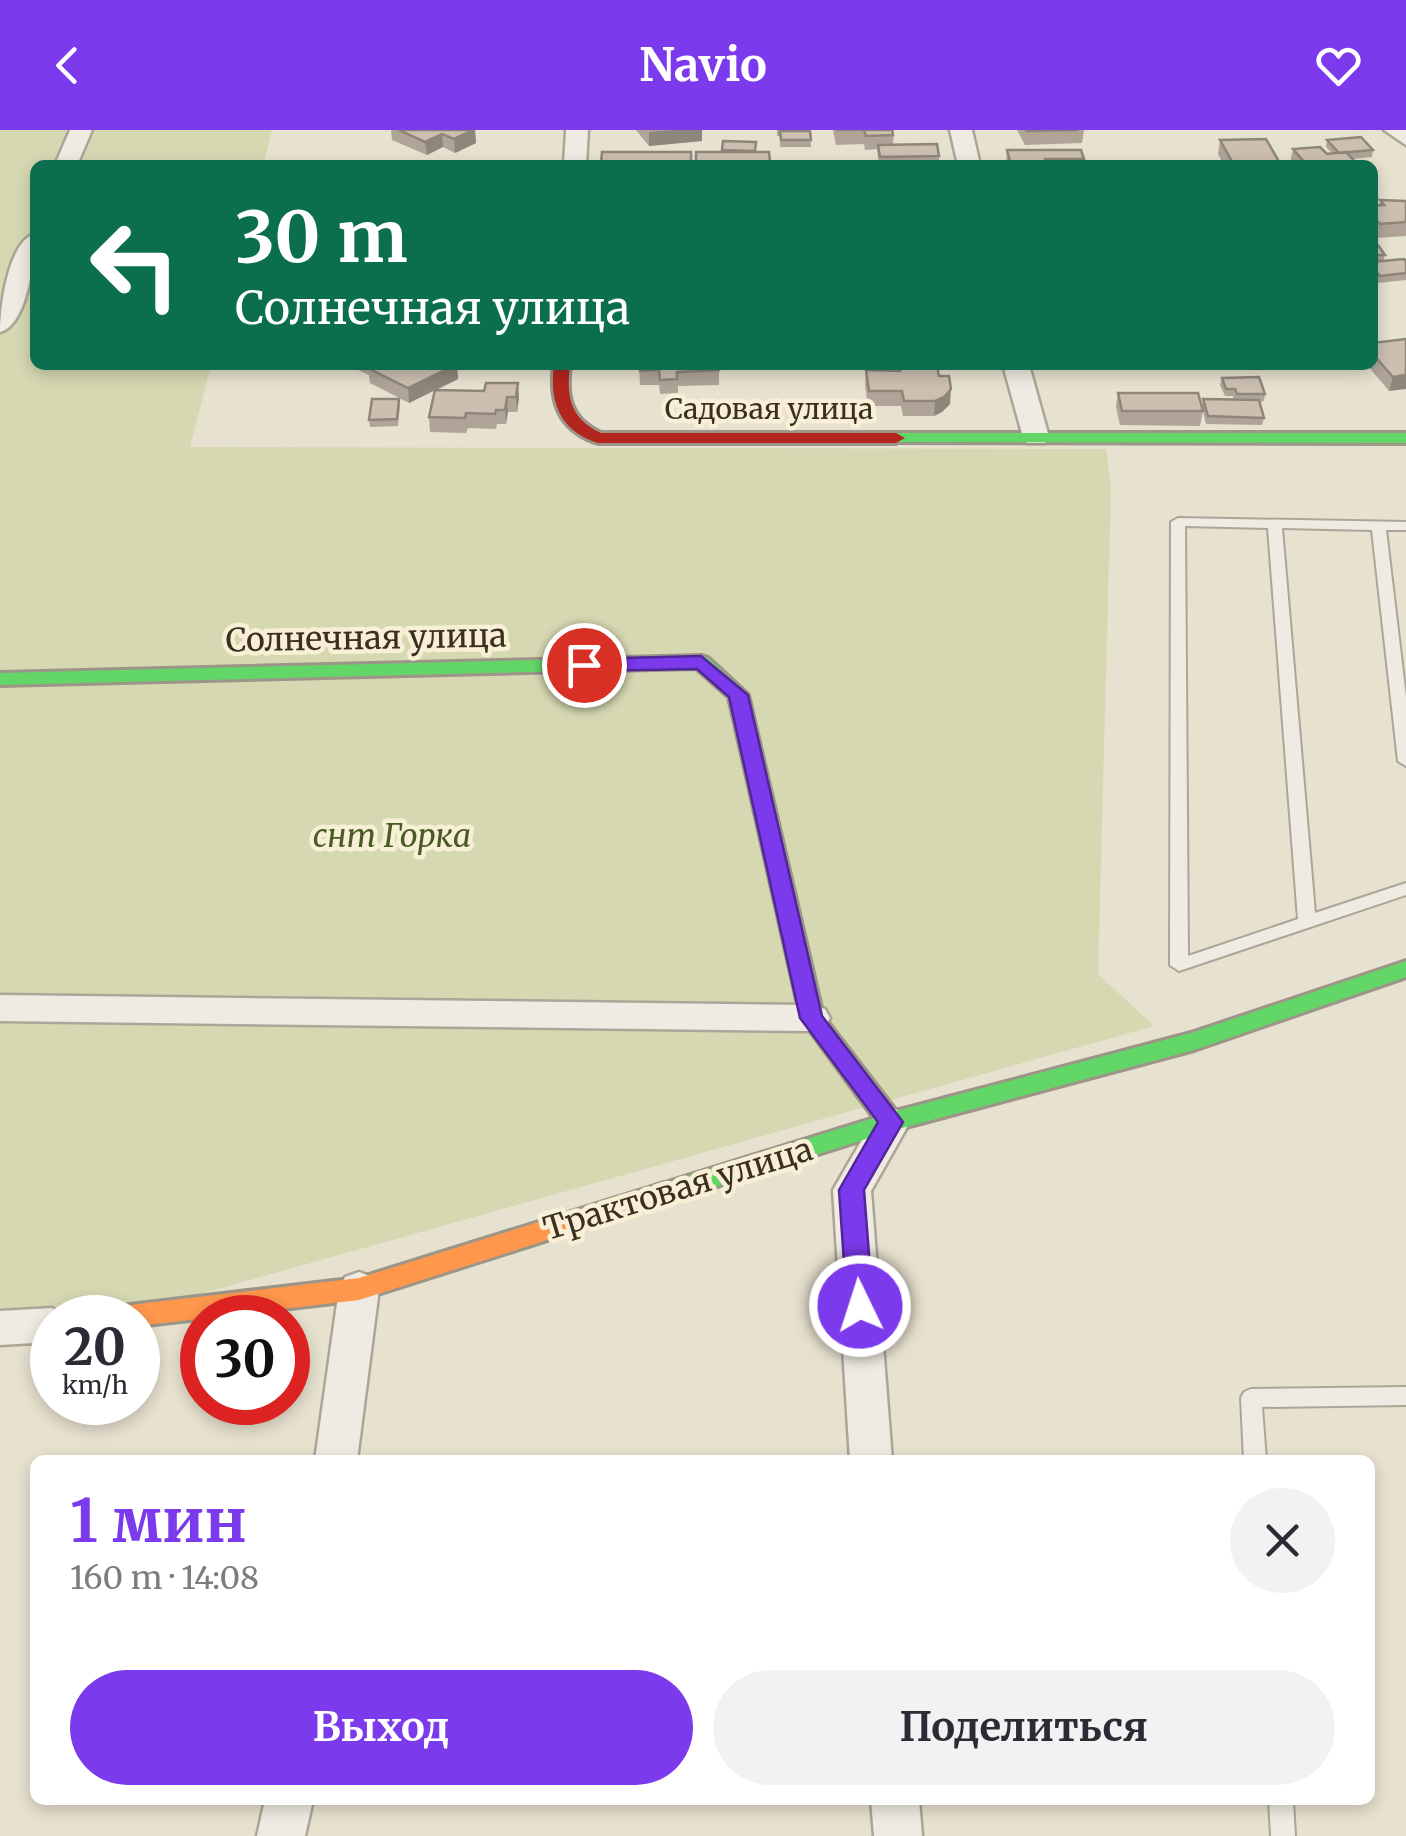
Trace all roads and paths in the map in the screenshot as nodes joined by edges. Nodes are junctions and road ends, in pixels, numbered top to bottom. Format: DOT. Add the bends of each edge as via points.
graph roads {
  1 [pos="81,130"];
  2 [pos="577,130"];
  3 [pos="960,130"];
  4 [pos="1394,130"];
  5 [pos="1406,138"];
  6 [pos="68,160"];
  7 [pos="575,160"];
  8 [pos="968,160"];
  9 [pos="30,253"];
  10 [pos="0,326"];
  11 [pos="561,370"];
  12 [pos="1017,370"];
  13 [pos="1036,437"];
  14 [pos="1406,438"];
  15 [pos="1275,524"];
  16 [pos="1378,525"];
  17 [pos="1406,526"];
  18 [pos="0,679"];
  19 [pos="1406,761"];
  20 [pos="1406,889"];
  21 [pos="1307,922"];
  22 [pos="1406,969"];
  23 [pos="0,1008"];
  24 [pos="812,1018"];
  25 [pos="891,1122"];
  26 [pos="359,1289"];
  27 [pos="160,1313"];
  28 [pos="1406,1396"];
  29 [pos="337,1455"];
  30 [pos="871,1455"];
  31 [pos="1255,1455"];
  32 [pos="288,1805"];
  33 [pos="895,1805"];
  34 [pos="1281,1805"];
  35 [pos="280,1836"];
  36 [pos="898,1836"];
  37 [pos="1283,1836"];
  1 -- 6 [label="street"];
  2 -- 7 [label="street"];
  3 -- 8 [label="street"];
  4 -- 5 [label="street"];
  9 -- 10 [label="street"];
  11 -- 13 [label="street, Садовая улица" via="561,414 598,438"];
  12 -- 13 [label="street"];
  13 -- 14 [label="street"];
  15 -- 16 [label="lane"];
  15 -- 21 [label="lane"];
  15 -- 21 [label="lane" via="1178,522 1179,964"];
  16 -- 17 [label="lane"];
  16 -- 19 [label="lane"];
  18 -- 24 [label="street, Солнечная улица" via="701,662 738,695"];
  20 -- 21 [label="lane"];
  22 -- 25 [label="street, Трактовая улица" via="1194,1041"];
  23 -- 24 [label="street"];
  24 -- 25 [label="street, Солнечная улица"];
  25 -- 26 [label="street, Трактовая улица"];
  25 -- 30 [label="street" via="852,1190"];
  26 -- 27 [label="street, Трактовая улица"];
  26 -- 29 [label="street"];
  28 -- 31 [label="lane" via="1251,1398"];
  32 -- 35 [label="street"];
  33 -- 36 [label="street"];
  34 -- 37 [label="lane"];
}
